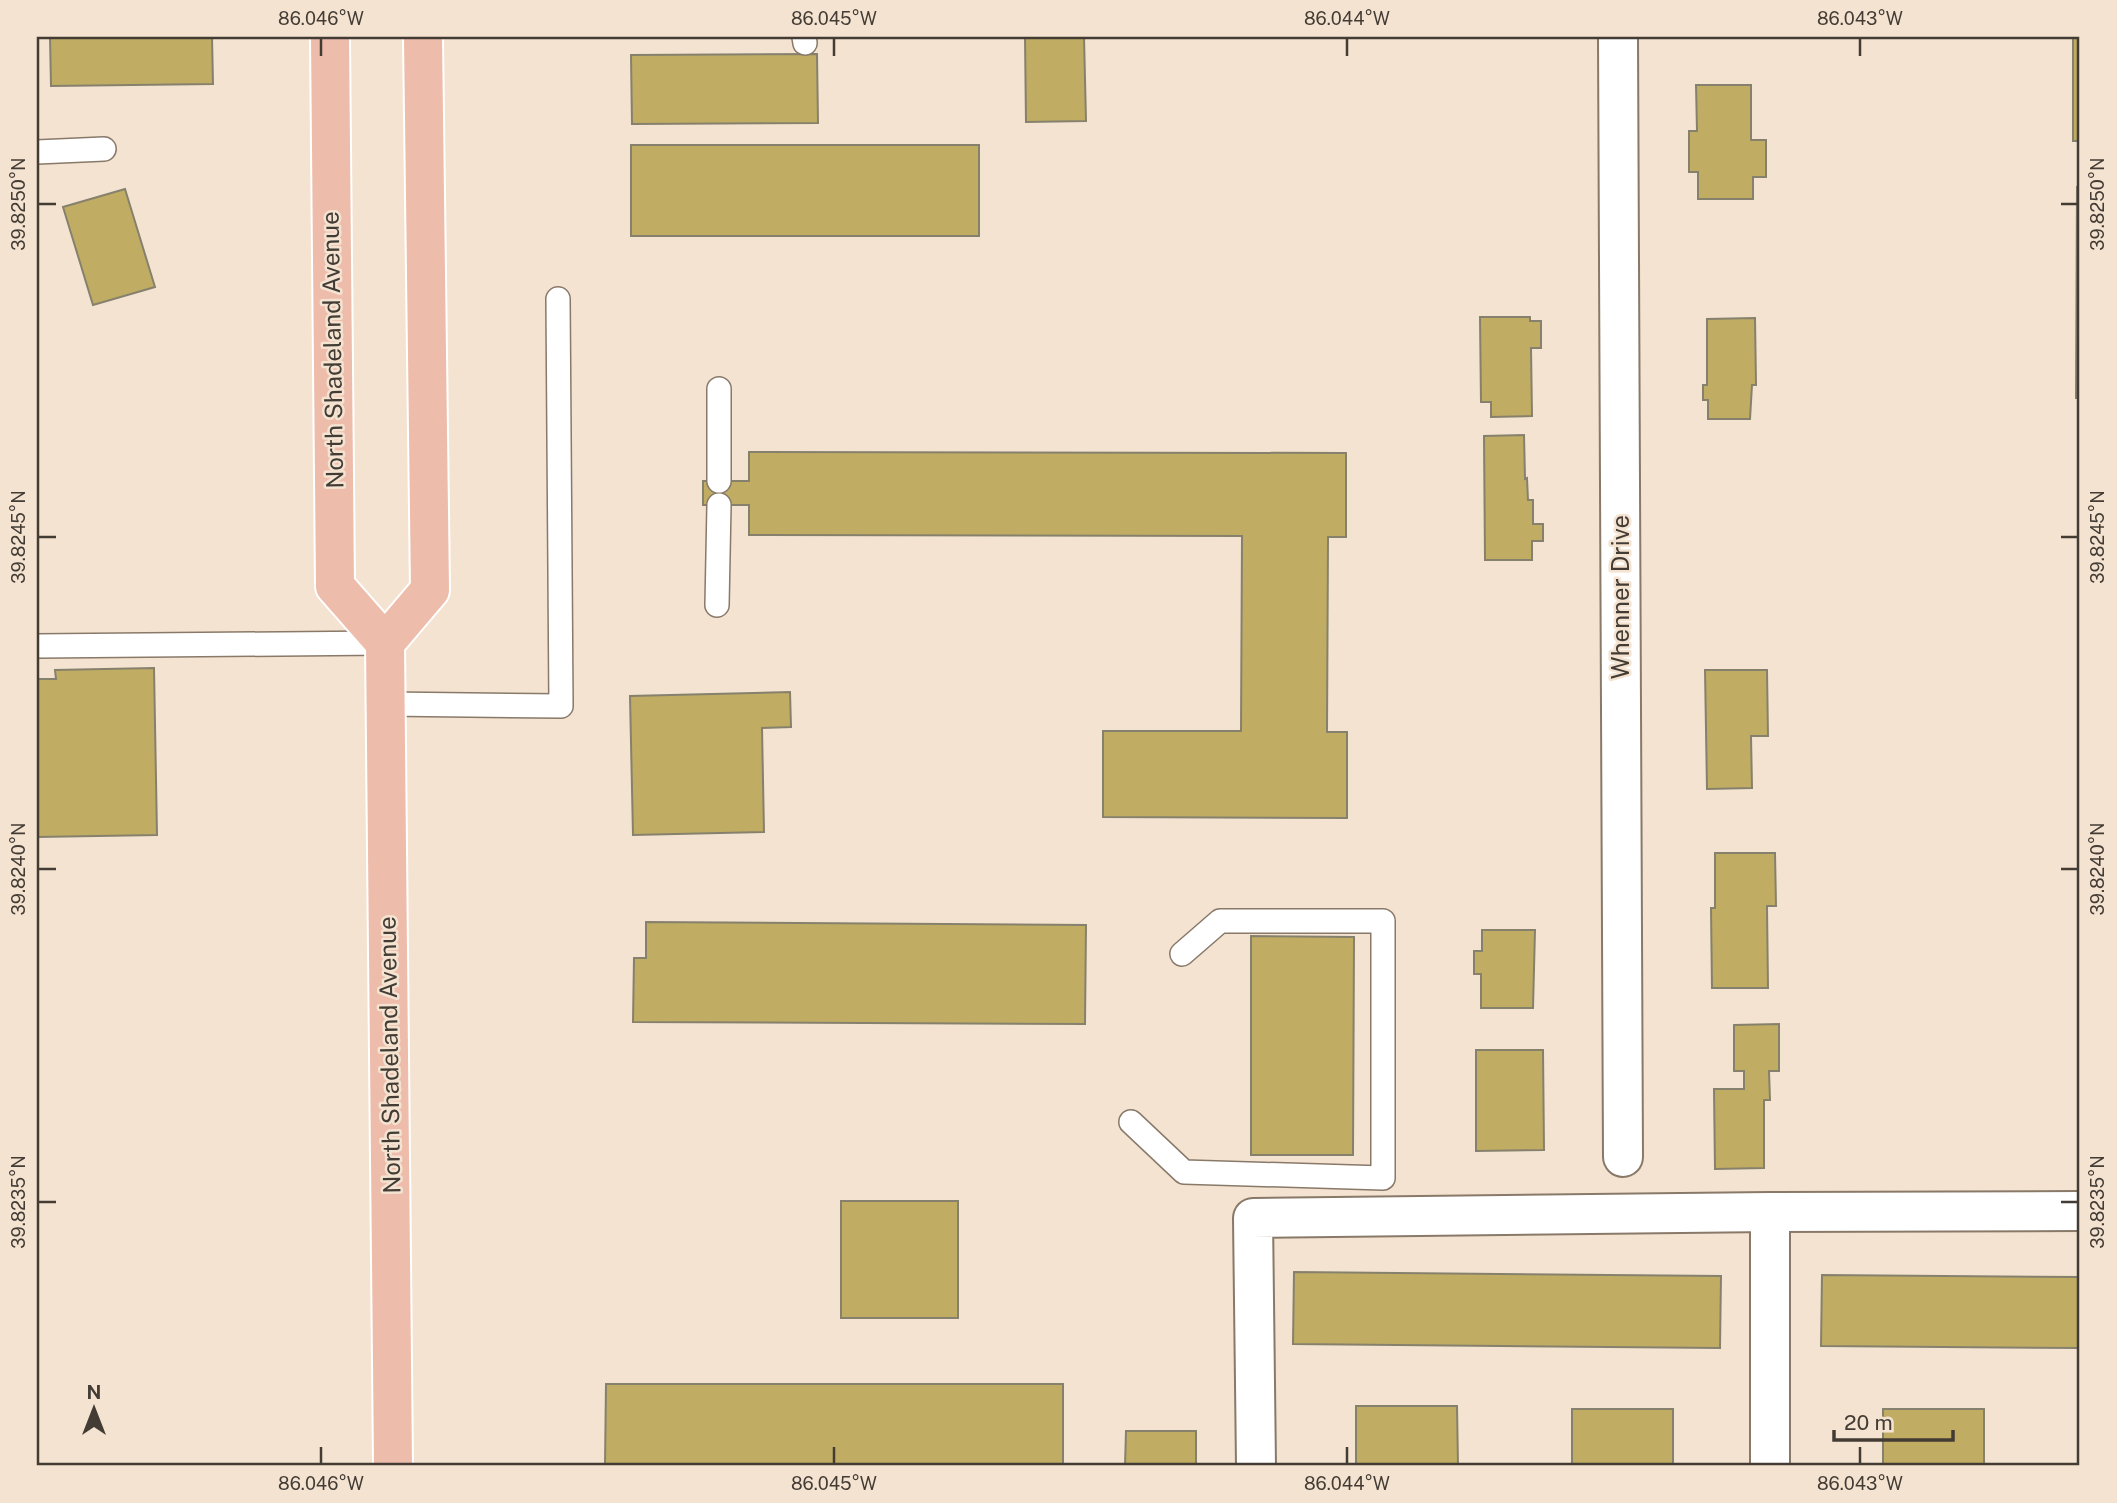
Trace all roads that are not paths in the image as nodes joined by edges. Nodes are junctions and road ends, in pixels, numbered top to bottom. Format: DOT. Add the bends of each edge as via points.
graph roads {
  1 [pos="330,37"];
  2 [pos="422,37"];
  3 [pos="1618,37"];
  4 [pos="104,149"];
  5 [pos="37,152"];
  6 [pos="558,299"];
  7 [pos="719,389"];
  8 [pos="719,481"];
  9 [pos="719,505"];
  10 [pos="717,605"];
  11 [pos="386,643"];
  12 [pos="37,646"];
  13 [pos="386,704"];
  14 [pos="1182,954"];
  15 [pos="1131,1122"];
  16 [pos="1623,1157"];
  17 [pos="2080,1211"];
  18 [pos="1770,1212"];
  19 [pos="393,1466"];
  20 [pos="1256,1466"];
  21 [pos="1770,1466"];
  1 -- 11 [label="main road, North Shadeland Avenue" via="335,586"];
  2 -- 11 [label="main road" via="430,590"];
  3 -- 16 [label="street, Whenner Drive"];
  4 -- 5 [label="lane"];
  6 -- 13 [label="lane" via="561,706"];
  7 -- 8 [label="lane"];
  9 -- 10 [label="lane"];
  11 -- 12 [label="lane"];
  11 -- 13 [label="main road, North Shadeland Avenue"];
  13 -- 19 [label="main road, North Shadeland Avenue"];
  14 -- 15 [label="lane" via="1220,921 1383,921 1383,1178 1184,1172"];
  17 -- 18 [label="street"];
  18 -- 20 [label="street" via="1254,1218"];
  18 -- 21 [label="street"];
}
